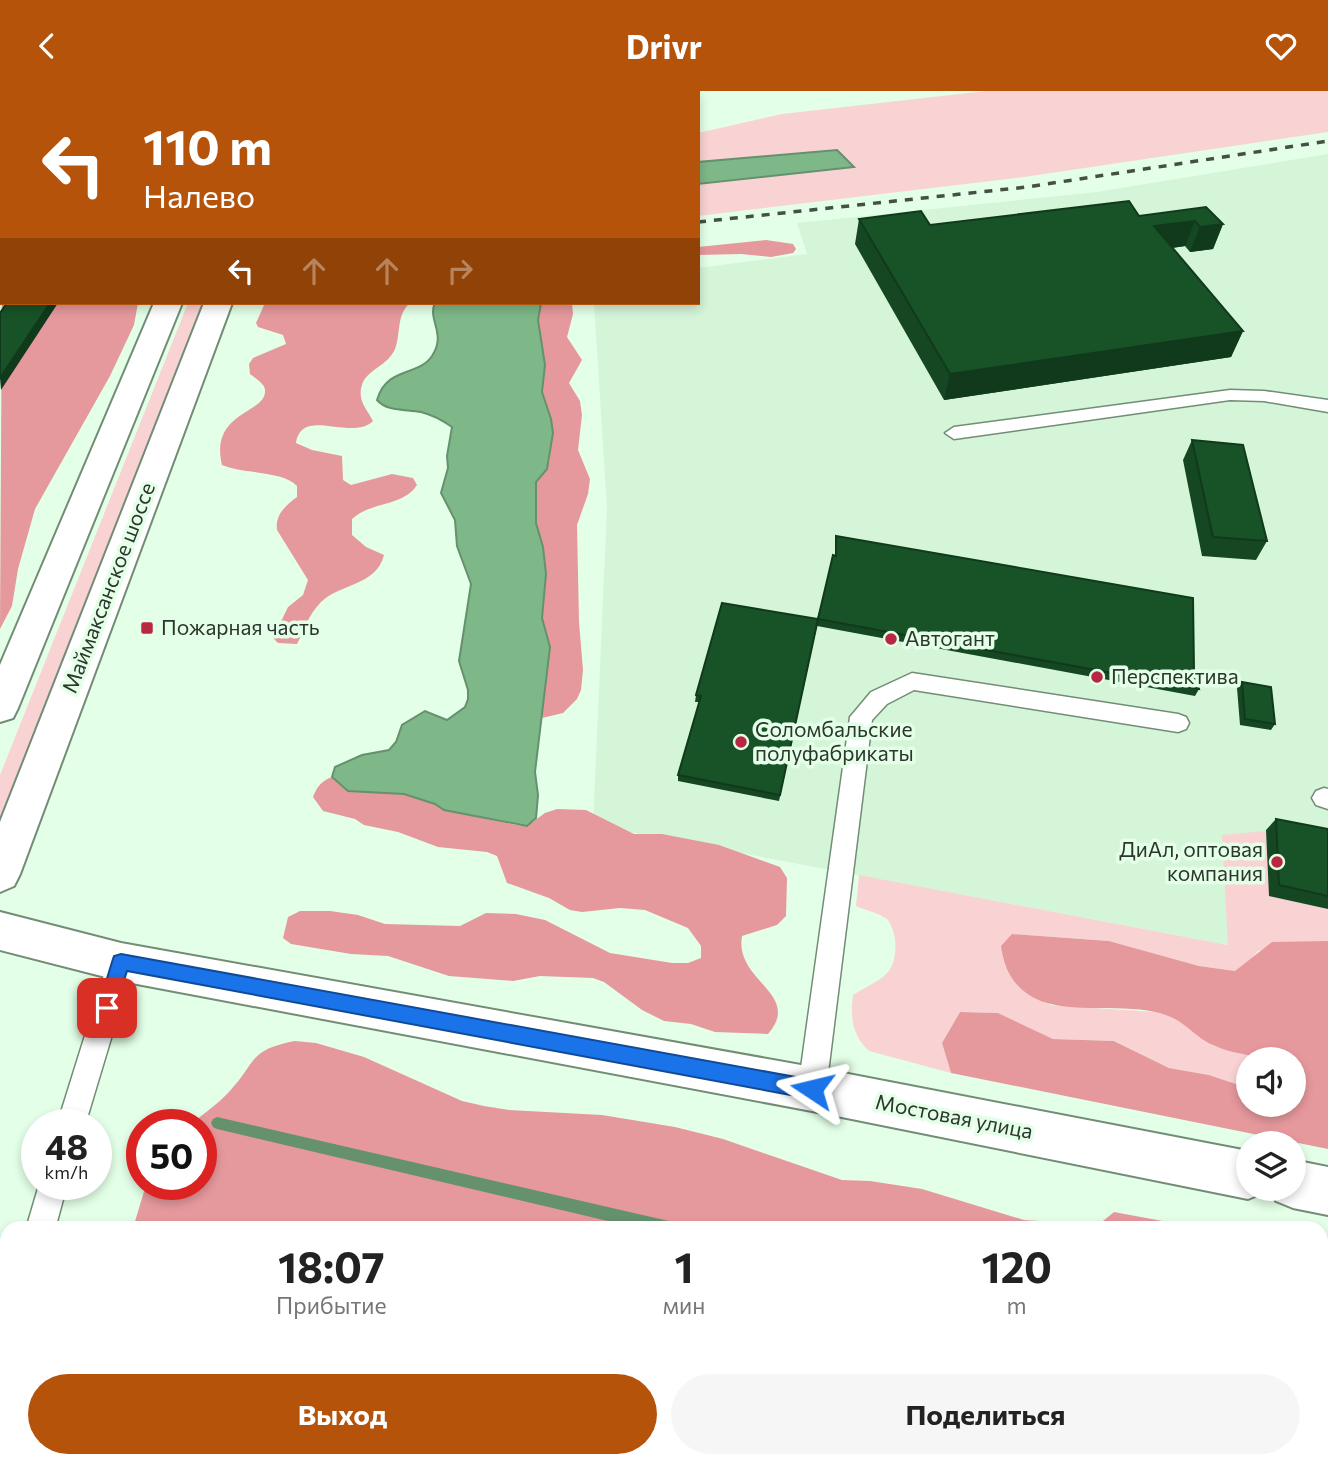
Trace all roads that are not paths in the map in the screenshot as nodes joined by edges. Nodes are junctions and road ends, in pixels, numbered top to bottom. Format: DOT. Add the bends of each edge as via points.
graph roads {
  1 [pos="167,305"];
  2 [pos="217,305"];
  3 [pos="1328,406"];
  4 [pos="954,433"];
  5 [pos="0,708"];
  6 [pos="1178,723"];
  7 [pos="0,874"];
  8 [pos="0,931"];
  9 [pos="121,962"];
  10 [pos="812,1089"];
  11 [pos="76,1109"];
  12 [pos="1236,1173"];
  13 [pos="1306,1187"];
  14 [pos="1328,1191"];
  15 [pos="49,1200"];
  16 [pos="42,1221"];
  1 -- 5 [label="main road"];
  2 -- 7 [label="main road, Маймаксанское шоссе"];
  3 -- 4 [label="lane" via="1230,395"];
  6 -- 10 [label="lane" via="912,681 879,698 861,717"];
  8 -- 9 [label="main road, Мостовая улица"];
  9 -- 10 [label="main road, Мостовая улица"];
  9 -- 11 [label="lane"];
  10 -- 12 [label="main road, Мостовая улица"];
  13 -- 14 [label="main road"];
  15 -- 16 [label="lane"];
}
